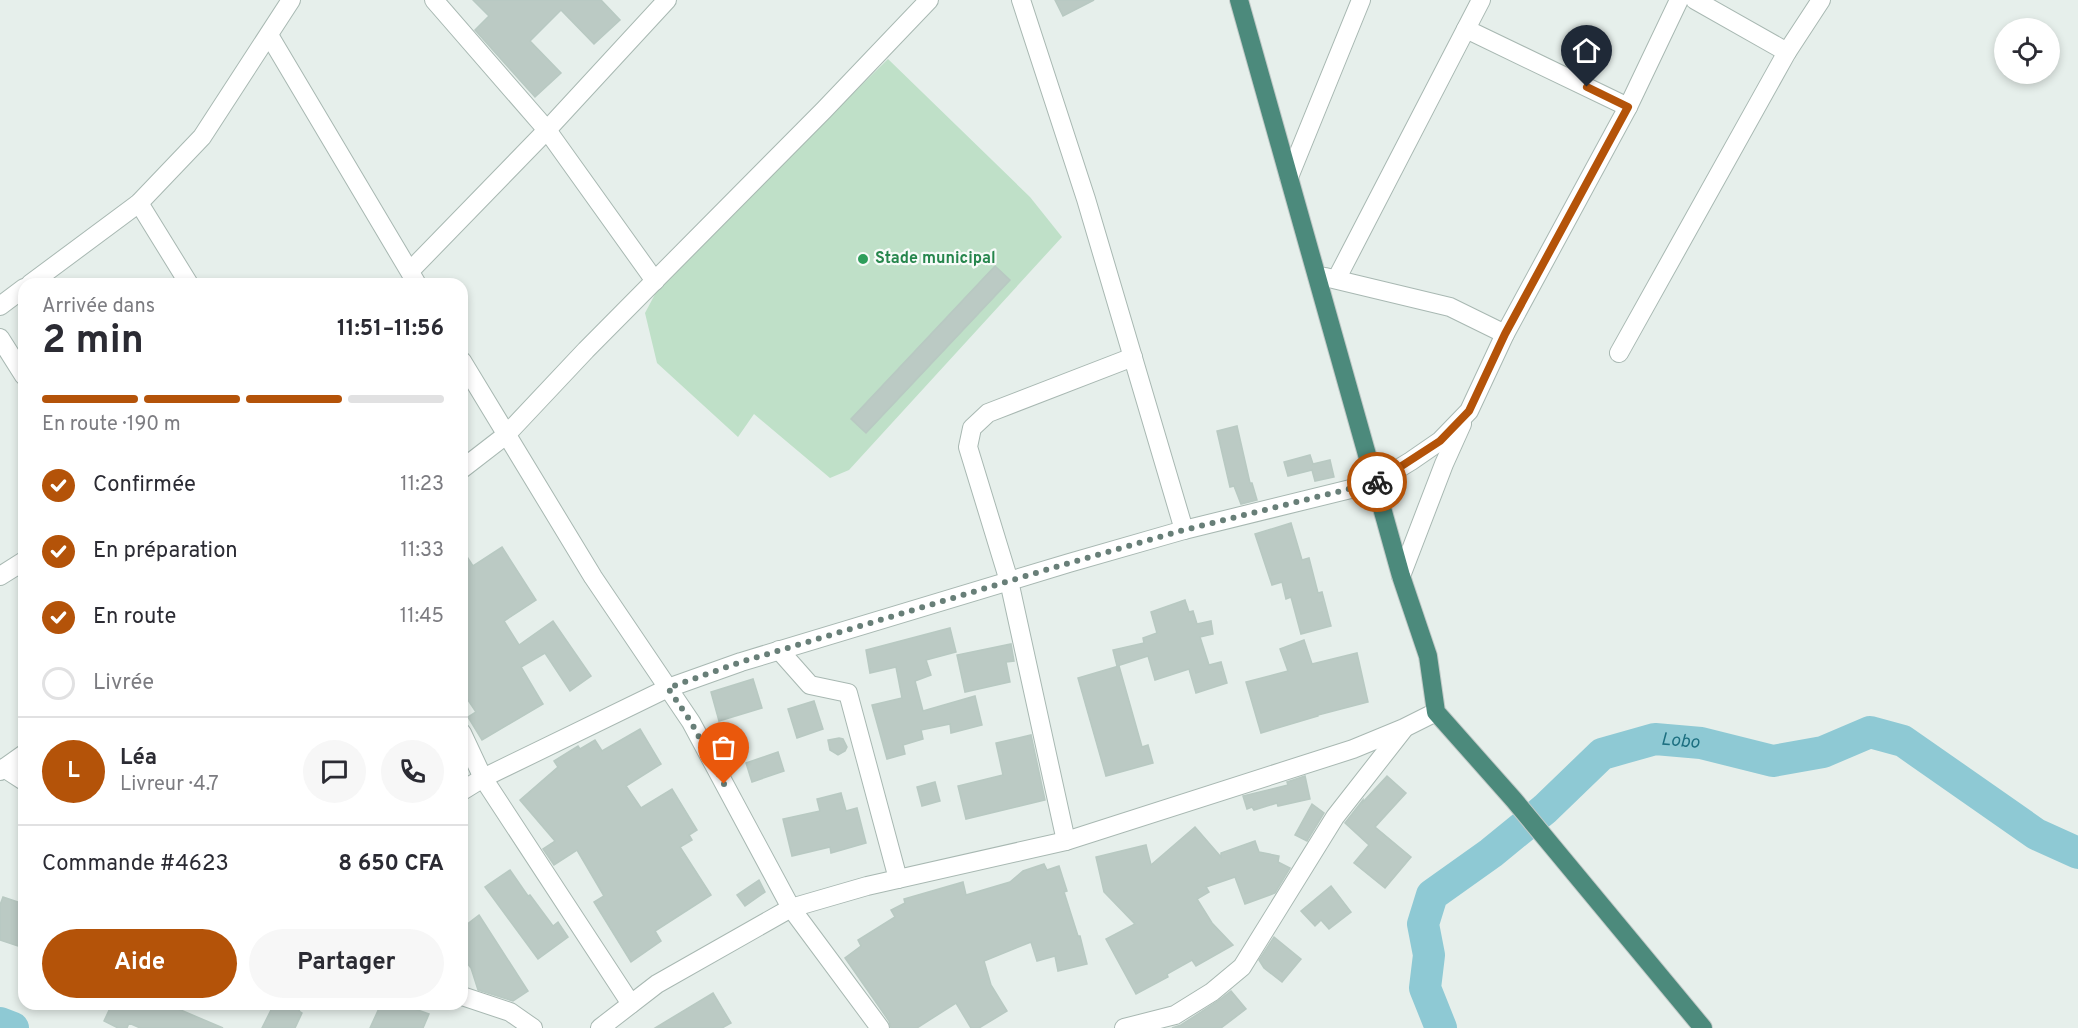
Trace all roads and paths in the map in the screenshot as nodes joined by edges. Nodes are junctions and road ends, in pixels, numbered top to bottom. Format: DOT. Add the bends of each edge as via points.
graph roads {
  1 [pos="291,0"];
  2 [pos="434,0"];
  3 [pos="667,0"];
  4 [pos="929,0"];
  5 [pos="1021,0"];
  6 [pos="1239,0"];
  7 [pos="1361,0"];
  8 [pos="1481,0"];
  9 [pos="1679,0"];
  10 [pos="1695,0"];
  11 [pos="1821,0"];
  12 [pos="1466,29"];
  13 [pos="269,35"];
  14 [pos="1787,52"];
  15 [pos="1628,107"];
  16 [pos="547,130"];
  17 [pos="1289,177"];
  18 [pos="139,203"];
  19 [pos="1317,276"];
  20 [pos="414,277"];
  21 [pos="38,278"];
  22 [pos="185,278"];
  23 [pos="1337,278"];
  24 [pos="655,280"];
  25 [pos="18,292"];
  26 [pos="0,306"];
  27 [pos="1505,334"];
  28 [pos="0,338"];
  29 [pos="1619,353"];
  30 [pos="1133,357"];
  31 [pos="18,366"];
  32 [pos="468,371"];
  33 [pos="1469,411"];
  34 [pos="506,435"];
  35 [pos="468,464"];
  36 [pos="1375,483"];
  37 [pos="1184,530"];
  38 [pos="18,565"];
  39 [pos="0,576"];
  40 [pos="1401,576"];
  41 [pos="1009,581"];
  42 [pos="779,650"];
  43 [pos="668,688"];
  44 [pos="1436,712"];
  45 [pos="1404,728"];
  46 [pos="468,746"];
  47 [pos="18,758"];
  48 [pos="2,770"];
  49 [pos="18,778"];
  50 [pos="483,778"];
  51 [pos="468,787"];
  52 [pos="1066,840"];
  53 [pos="898,879"];
  54 [pos="791,908"];
  55 [pos="468,998"];
  56 [pos="631,1004"];
  57 [pos="533,1028"];
  58 [pos="600,1028"];
  59 [pos="880,1028"];
  60 [pos="1124,1028"];
  61 [pos="1703,1028"];
  1 -- 13 [label="street"];
  2 -- 16 [label="street"];
  3 -- 16 [label="street"];
  4 -- 24 [label="street"];
  5 -- 30 [label="street"];
  6 -- 17 [label="highway"];
  7 -- 17 [label="street"];
  8 -- 12 [label="street"];
  9 -- 15 [label="street"];
  10 -- 14 [label="street"];
  11 -- 14 [label="street"];
  12 -- 15 [label="street"];
  12 -- 23 [label="street"];
  13 -- 18 [label="street" via="202,137"];
  13 -- 20 [label="street"];
  14 -- 29 [label="street"];
  15 -- 27 [label="street"];
  16 -- 20 [label="street"];
  16 -- 24 [label="street"];
  17 -- 19 [label="highway"];
  18 -- 21 [label="street"];
  18 -- 22 [label="street"];
  19 -- 23 [label="street"];
  19 -- 36 [label="highway"];
  23 -- 27 [label="street" via="1450,308"];
  24 -- 34 [label="street"];
  25 -- 26 [label="street"];
  27 -- 33 [label="street"];
  28 -- 31 [label="street"];
  30 -- 37 [label="street"];
  30 -- 41 [label="street" via="988,413 972,428 968,447"];
  32 -- 34 [label="street"];
  33 -- 36 [label="street" via="1440,441"];
  33 -- 40 [label="street"];
  34 -- 35 [label="street"];
  34 -- 43 [label="street" via="593,577"];
  36 -- 37 [label="street"];
  36 -- 40 [label="highway"];
  37 -- 41 [label="street"];
  38 -- 39 [label="street"];
  40 -- 44 [label="highway" via="1428,656"];
  41 -- 42 [label="street"];
  41 -- 52 [label="street"];
  42 -- 43 [label="street"];
  42 -- 53 [label="street" via="810,685 848,693"];
  43 -- 50 [label="street"];
  43 -- 54 [label="street" via="691,722"];
  44 -- 45 [label="street"];
  44 -- 61 [label="highway"];
  45 -- 52 [label="street" via="1353,749"];
  45 -- 60 [label="street" via="1335,817 1242,966 1212,992 1175,1015"];
  46 -- 50 [label="street"];
  47 -- 48 [label="street"];
  48 -- 49 [label="street"];
  50 -- 51 [label="street"];
  50 -- 56 [label="street"];
  52 -- 53 [label="street"];
  53 -- 54 [label="street"];
  54 -- 56 [label="street" via="657,984"];
  54 -- 59 [label="street"];
  55 -- 57 [label="street" via="510,1012"];
  56 -- 58 [label="street"];
}
